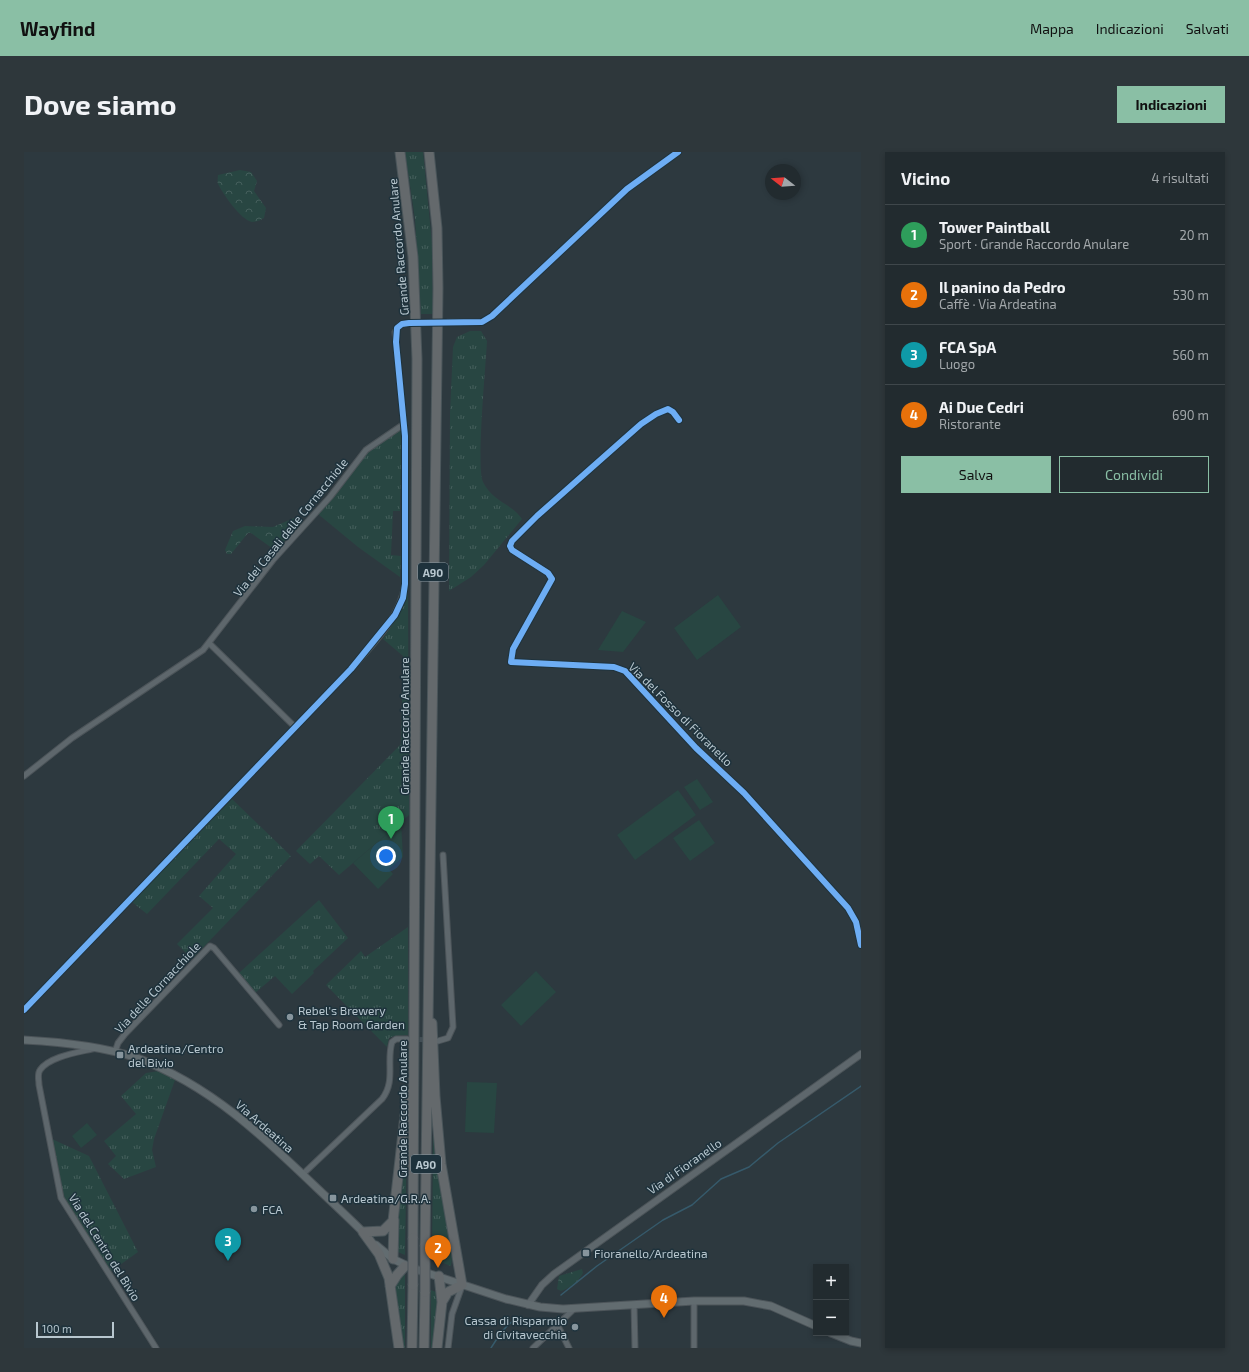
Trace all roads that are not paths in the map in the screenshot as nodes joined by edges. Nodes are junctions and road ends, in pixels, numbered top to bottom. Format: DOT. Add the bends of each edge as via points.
graph roads {
  1 [pos="400,152"];
  2 [pos="429,152"];
  3 [pos="678,152"];
  4 [pos="435,322"];
  5 [pos="448,322"];
  6 [pos="409,323"];
  7 [pos="423,323"];
  8 [pos="679,420"];
  9 [pos="404,424"];
  10 [pos="210,644"];
  11 [pos="295,727"];
  12 [pos="24,776"];
  13 [pos="443,855"];
  14 [pos="861,945"];
  15 [pos="427,993"];
  16 [pos="24,1010"];
  17 [pos="279,1025"];
  18 [pos="407,1039"];
  19 [pos="24,1040"];
  20 [pos="438,1041"];
  21 [pos="96,1048"];
  22 [pos="115,1052"];
  23 [pos="861,1054"];
  24 [pos="414,1083"];
  25 [pos="303,1174"];
  26 [pos="394,1212"];
  27 [pos="363,1232"];
  28 [pos="393,1259"];
  29 [pos="405,1266"];
  30 [pos="439,1276"];
  31 [pos="462,1285"];
  32 [pos="390,1286"];
  33 [pos="694,1301"];
  34 [pos="442,1302"];
  35 [pos="528,1305"];
  36 [pos="634,1305"];
  37 [pos="574,1308"];
  38 [pos="813,1325"];
  39 [pos="558,1326"];
  40 [pos="838,1336"];
  41 [pos="850,1341"];
  42 [pos="861,1343"];
  43 [pos="156,1348"];
  44 [pos="399,1348"];
  45 [pos="412,1348"];
  46 [pos="424,1348"];
  47 [pos="437,1348"];
  48 [pos="448,1348"];
  49 [pos="533,1348"];
  50 [pos="569,1348"];
  51 [pos="635,1348"];
  52 [pos="694,1348"];
  53 [pos="854,1348"];
  1 -- 24 [label="highway, Grande Raccordo Anulare / A90" via="410,226 416,326"];
  2 -- 15 [label="highway, Grande Raccordo Anulare / A90" via="436,228 438,295"];
  3 -- 5 [label="street" via="626,189 492,316 482,322"];
  4 -- 7 [label="street"];
  6 -- 9 [label="street" via="400,325 395,332"];
  8 -- 14 [label="street, Via del Fosso di Fioranello" via="668,409 641,424 512,541 512,550 552,578 513,649 511,662 614,667 625,671 696,748 744,793 848,908 856,922"];
  9 -- 10 [label="street, Via dei Casali delle Cornacchiole" via="366,450 326,502 273,560"];
  9 -- 11 [label="street" via="406,584 401,602 371,646"];
  10 -- 11 [label="street"];
  10 -- 12 [label="street, Via dei Casali delle Cornacchiole" via="188,662 72,738"];
  11 -- 16 [label="street"];
  13 -- 20 [label="street" via="453,1027 448,1038"];
  15 -- 31 [label="highway" via="433,1028 434,1096 441,1164"];
  15 -- 46 [label="highway, Grande Raccordo Anulare / A90, bridge"];
  17 -- 22 [label="street, Via delle Cornacchiole" via="210,946 125,1034"];
  18 -- 25 [label="street" via="392,1042 391,1081 382,1099"];
  19 -- 21 [label="main road, Via Ardeatina"];
  21 -- 22 [label="main road, Via Ardeatina"];
  21 -- 43 [label="street, Via del Centro del Bivio" via="63,1056 45,1065 39,1073 39,1085 61,1198"];
  22 -- 25 [label="main road, Via Ardeatina" via="157,1066 212,1096 241,1118"];
  23 -- 35 [label="street, Via di Fioranello" via="554,1274 542,1285"];
  24 -- 26 [label="highway" via="405,1115"];
  24 -- 45 [label="highway, Grande Raccordo Anulare / A90, bridge"];
  25 -- 27 [label="main road, Via Ardeatina"];
  26 -- 27 [label="highway" via="392,1224 386,1230"];
  26 -- 28 [label="highway"];
  27 -- 28 [label="main road, Via Ardeatina"];
  27 -- 32 [label="highway" via="382,1261"];
  28 -- 29 [label="main road, Via Ardeatina"];
  29 -- 30 [label="main road, Via Ardeatina"];
  29 -- 32 [label="highway"];
  30 -- 31 [label="main road, Via Ardeatina"];
  30 -- 34 [label="highway"];
  31 -- 34 [label="highway" via="448,1292"];
  31 -- 35 [label="main road, Via Ardeatina"];
  31 -- 48 [label="street" via="453,1309"];
  32 -- 44 [label="highway"];
  33 -- 36 [label="main road, Via Ardeatina"];
  33 -- 38 [label="main road, Via Ardeatina" via="732,1300 759,1303 781,1309"];
  33 -- 52 [label="street"];
  34 -- 47 [label="highway"];
  35 -- 37 [label="main road, Via Ardeatina" via="552,1309"];
  36 -- 37 [label="main road, Via Ardeatina"];
  36 -- 51 [label="street"];
  37 -- 39 [label="street"];
  39 -- 49 [label="street"];
  39 -- 50 [label="street"];
  40 -- 41 [label="main road"];
  41 -- 42 [label="main road"];
  41 -- 53 [label="street"];
}
